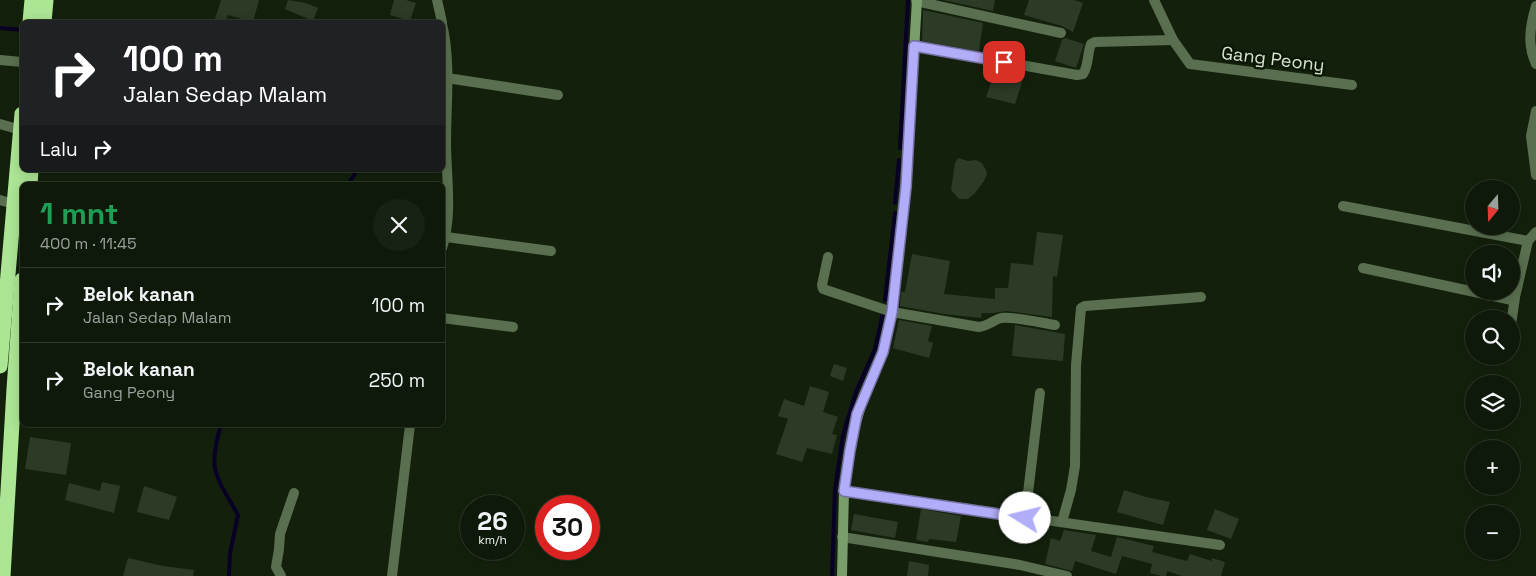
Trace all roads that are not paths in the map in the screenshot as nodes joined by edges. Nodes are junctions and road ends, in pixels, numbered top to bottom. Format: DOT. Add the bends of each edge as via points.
graph roads {
  1 [pos="32,0"];
  2 [pos="46,0"];
  3 [pos="437,0"];
  4 [pos="1154,0"];
  5 [pos="917,1"];
  6 [pos="1536,6"];
  7 [pos="30,20"];
  8 [pos="44,20"];
  9 [pos="441,20"];
  10 [pos="1061,33"];
  11 [pos="1173,40"];
  12 [pos="1533,45"];
  13 [pos="914,46"];
  14 [pos="0,60"];
  15 [pos="20,62"];
  16 [pos="445,64"];
  17 [pos="1536,64"];
  18 [pos="446,78"];
  19 [pos="1352,85"];
  20 [pos="558,95"];
  21 [pos="1536,111"];
  22 [pos="0,124"];
  23 [pos="20,130"];
  24 [pos="20,135"];
  25 [pos="1536,175"];
  26 [pos="7,202"];
  27 [pos="1343,206"];
  28 [pos="1536,232"];
  29 [pos="446,237"];
  30 [pos="1528,241"];
  31 [pos="551,251"];
  32 [pos="828,257"];
  33 [pos="1363,268"];
  34 [pos="1520,275"];
  35 [pos="4,286"];
  36 [pos="1465,290"];
  37 [pos="1200,298"];
  38 [pos="20,307"];
  39 [pos="885,310"];
  40 [pos="445,318"];
  41 [pos="1056,325"];
  42 [pos="513,327"];
  43 [pos="0,366"];
  44 [pos="1040,393"];
  45 [pos="410,427"];
  46 [pos="844,491"];
  47 [pos="294,493"];
  48 [pos="1025,518"];
  49 [pos="1062,522"];
  50 [pos="842,537"];
  51 [pos="1220,545"];
  52 [pos="3,576"];
  53 [pos="281,576"];
  54 [pos="392,576"];
  55 [pos="842,576"];
  56 [pos="1067,576"];
  1 -- 7 [label="highway"];
  2 -- 8 [label="highway"];
  3 -- 9 [label="street"];
  4 -- 11 [label="street"];
  5 -- 10 [label="street"];
  5 -- 13 [label="street"];
  6 -- 12 [label="street" via="1531,22"];
  11 -- 13 [label="street" via="1095,42 1089,49 1087,68 1083,74 1076,75"];
  11 -- 19 [label="street, Gang Peony" via="1190,64"];
  12 -- 17 [label="street"];
  13 -- 39 [label="street" via="906,187"];
  14 -- 15 [label="street"];
  16 -- 18 [label="street"];
  18 -- 20 [label="street"];
  18 -- 29 [label="street"];
  21 -- 25 [label="street" via="1531,136"];
  22 -- 23 [label="street"];
  24 -- 26 [label="highway"];
  26 -- 35 [label="highway"];
  27 -- 30 [label="street"];
  28 -- 30 [label="street"];
  29 -- 31 [label="street"];
  30 -- 34 [label="street"];
  32 -- 39 [label="street" via="823,289"];
  33 -- 36 [label="street"];
  35 -- 43 [label="highway"];
  37 -- 49 [label="street" via="1082,308 1076,365 1075,466"];
  38 -- 52 [label="highway"];
  39 -- 41 [label="street" via="979,327 1000,318"];
  39 -- 46 [label="street" via="883,352 857,414"];
  40 -- 42 [label="street"];
  44 -- 48 [label="street"];
  45 -- 54 [label="street"];
  46 -- 48 [label="street"];
  46 -- 50 [label="street"];
  47 -- 53 [label="street" via="280,534 276,567"];
  48 -- 49 [label="street"];
  49 -- 51 [label="street"];
  50 -- 55 [label="street"];
  50 -- 56 [label="street" via="1020,565"];
}
